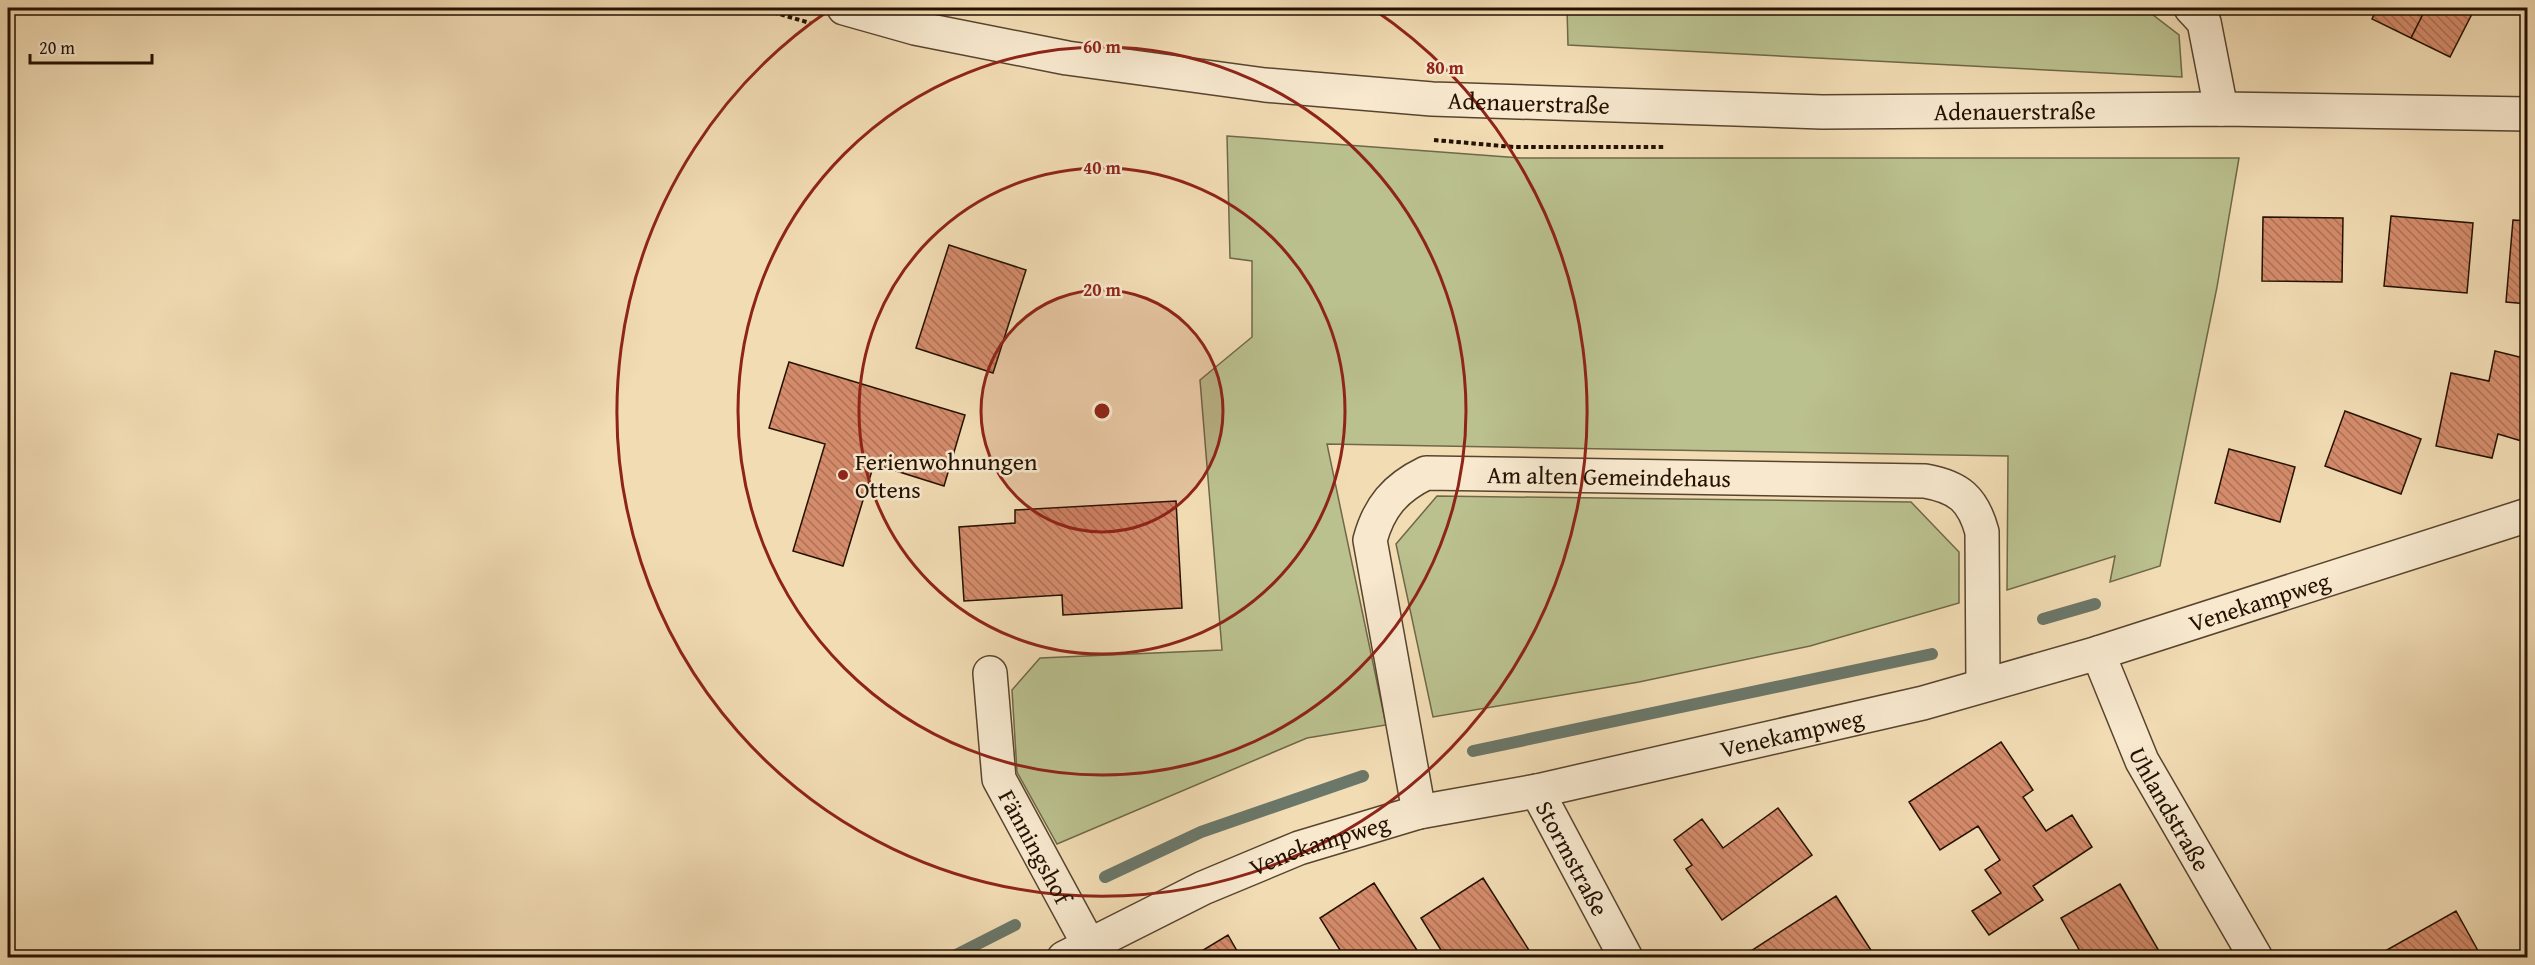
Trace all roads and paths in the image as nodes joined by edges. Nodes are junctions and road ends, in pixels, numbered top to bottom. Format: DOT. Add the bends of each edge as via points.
graph roads {
  1 [pos="844,8"];
  2 [pos="2191,8"];
  3 [pos="2221,110"];
  4 [pos="2528,114"];
  5 [pos="2528,515"];
  6 [pos="2098,653"];
  7 [pos="990,673"];
  8 [pos="1983,685"];
  9 [pos="1537,791"];
  10 [pos="1419,812"];
  11 [pos="1076,951"];
  12 [pos="1626,957"];
  13 [pos="2256,957"];
  1 -- 3 [label="street, Adenauerstraße" via="915,28 1067,58 1265,85 1432,99 1822,112"];
  2 -- 3 [label="street" via="2204,22"];
  3 -- 4 [label="street, Adenauerstraße"];
  5 -- 6 [label="street, Venekampweg"];
  6 -- 8 [label="street, Venekampweg"];
  6 -- 13 [label="street, Uhlandstraße" via="2142,761"];
  7 -- 11 [label="street, Fänningshof" via="999,779"];
  8 -- 9 [label="street, Venekampweg" via="1923,703"];
  8 -- 10 [label="street, Am alten Gemeindehaus" via="1982,532 1976,512 1963,496 1946,485 1925,481 1426,473 1406,483 1388,499 1376,518 1371,540"];
  9 -- 10 [label="street, Venekampweg"];
  9 -- 12 [label="street, Stormstraße"];
  10 -- 11 [label="street, Venekampweg" via="1299,848 1203,888"];
}
